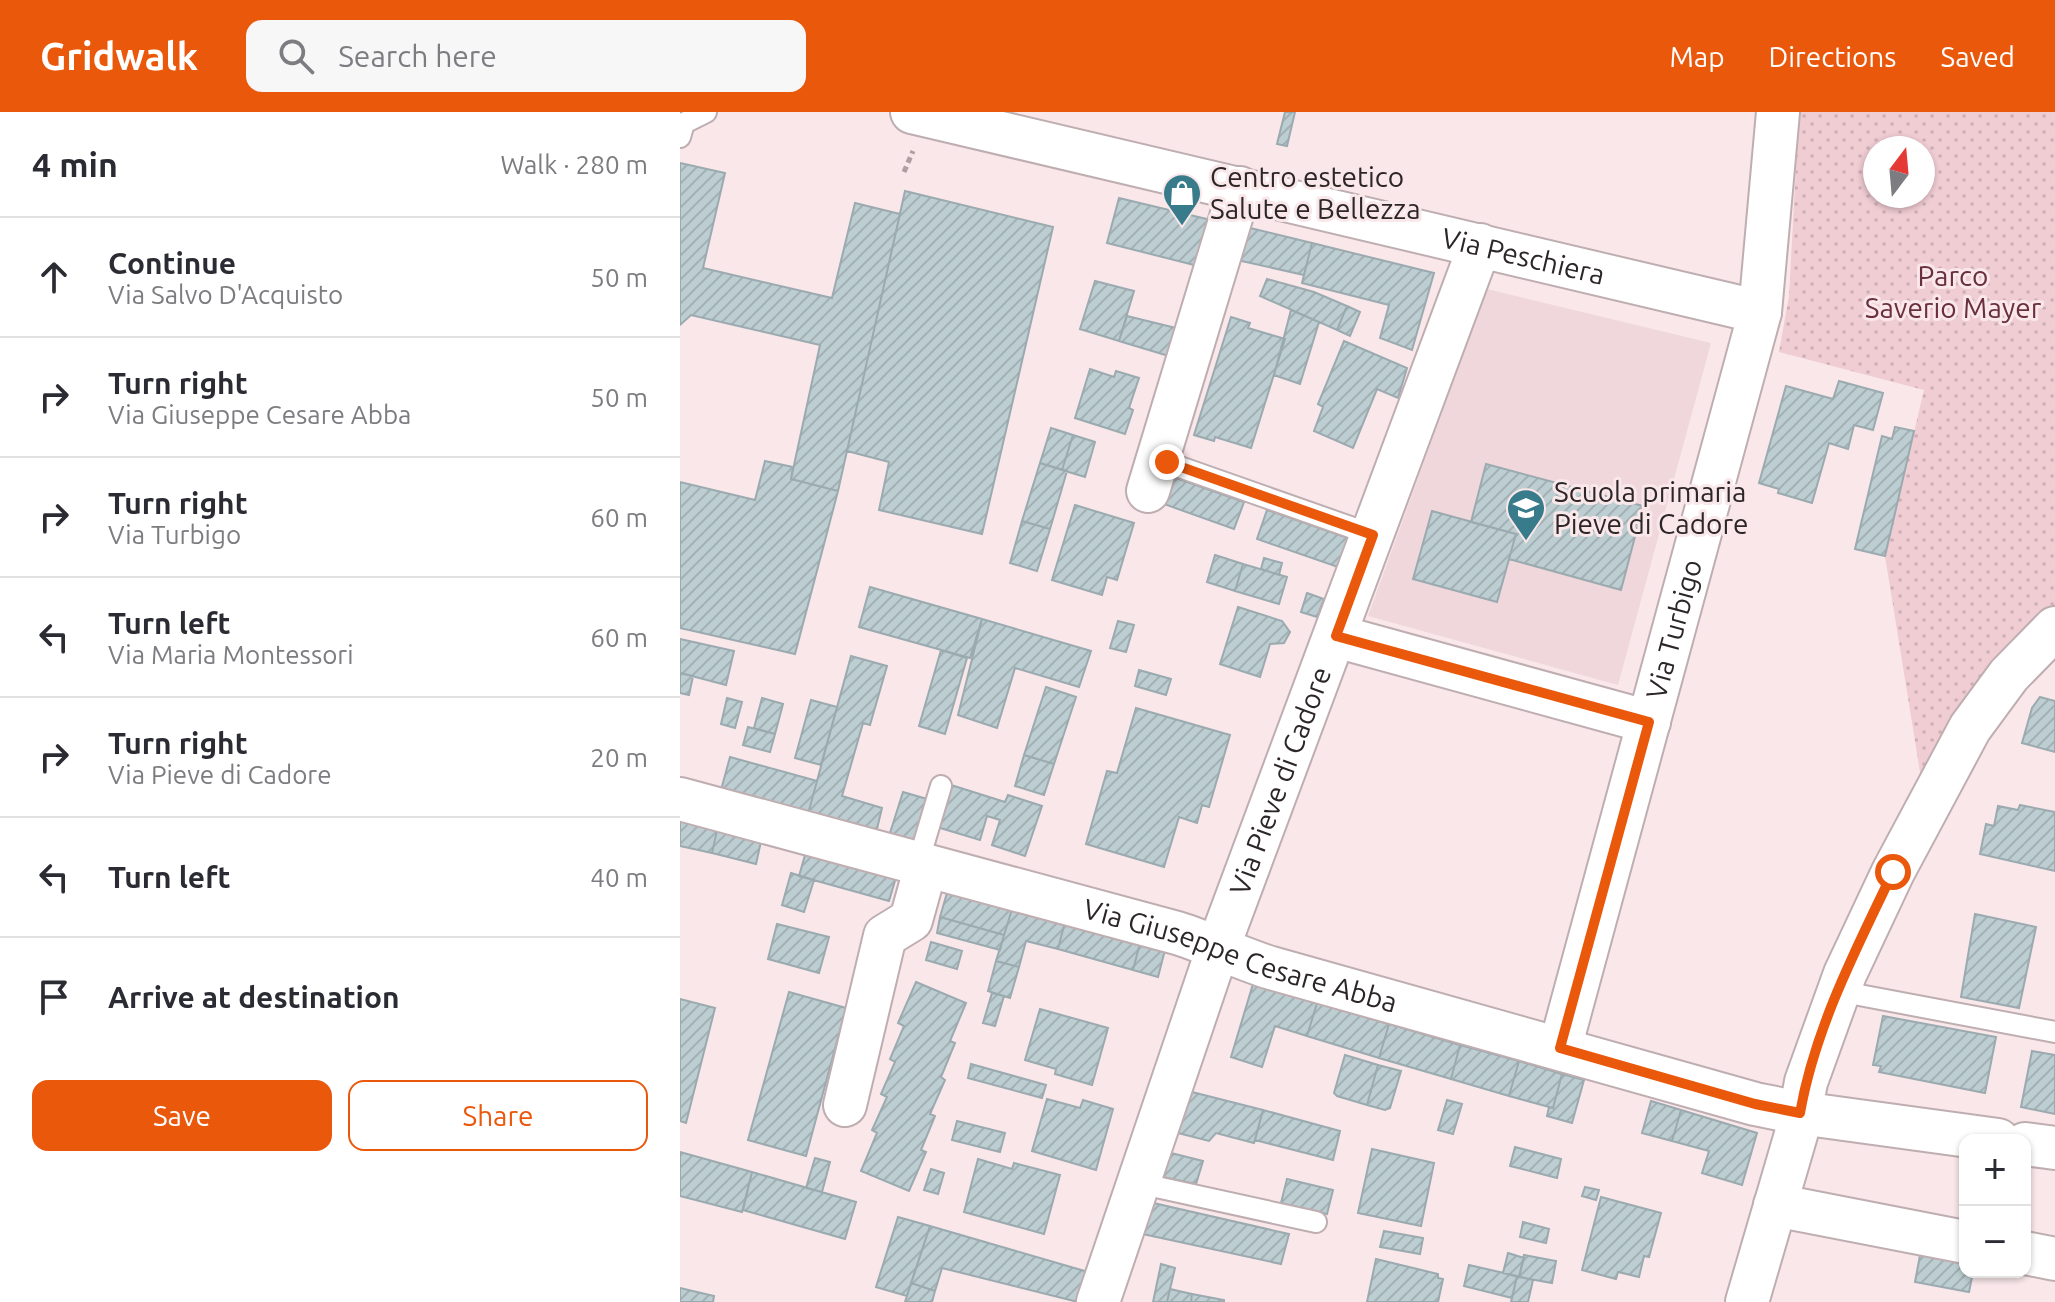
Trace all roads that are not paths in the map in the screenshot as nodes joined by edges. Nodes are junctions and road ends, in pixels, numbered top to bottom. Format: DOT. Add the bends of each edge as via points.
graph roads {
  1 [pos="706,112"];
  2 [pos="1778,112"];
  3 [pos="1046,127"];
  4 [pos="914,128"];
  5 [pos="680,137"];
  6 [pos="1240,188"];
  7 [pos="1480,245"];
  8 [pos="1760,312"];
  9 [pos="1153,475"];
  10 [pos="1373,535"];
  11 [pos="1336,636"];
  12 [pos="2052,639"];
  13 [pos="1649,722"];
  14 [pos="941,786"];
  15 [pos="680,799"];
  16 [pos="922,864"];
  17 [pos="1218,948"];
  18 [pos="1838,991"];
  19 [pos="2055,1032"];
  20 [pos="1560,1048"];
  21 [pos="845,1105"];
  22 [pos="1800,1113"];
  23 [pos="1959,1135"];
  24 [pos="2031,1145"];
  25 [pos="2055,1148"];
  26 [pos="1138,1183"];
  27 [pos="1775,1205"];
  28 [pos="1316,1222"];
  29 [pos="1959,1241"];
  30 [pos="2031,1254"];
  31 [pos="2055,1259"];
  32 [pos="1098,1302"];
  33 [pos="1747,1302"];
  1 -- 5 [label="lane" via="684,123"];
  2 -- 8 [label="street, Via Turbigo"];
  3 -- 4 [label="street, Via Peschiera"];
  3 -- 6 [label="street, Via Peschiera"];
  6 -- 7 [label="street, Via Peschiera"];
  6 -- 9 [label="street"];
  7 -- 8 [label="street, Via Peschiera"];
  7 -- 10 [label="street, Via Pieve di Cadore"];
  8 -- 13 [label="street, Via Turbigo"];
  9 -- 10 [label="lane"];
  10 -- 11 [label="street, Via Pieve di Cadore"];
  11 -- 13 [label="street"];
  11 -- 17 [label="street, Via Pieve di Cadore"];
  12 -- 18 [label="street" via="2009,675 1970,728 1893,872"];
  13 -- 20 [label="street, Via Turbigo"];
  14 -- 16 [label="lane"];
  15 -- 16 [label="street, Via Giuseppe Cesare Abba"];
  16 -- 17 [label="street, Via Giuseppe Cesare Abba"];
  16 -- 21 [label="street" via="911,920 885,936"];
  17 -- 20 [label="street, Via Giuseppe Cesare Abba" via="1271,968"];
  17 -- 26 [label="street, Via Pieve di Cadore"];
  18 -- 19 [label="lane"];
  18 -- 22 [label="street"];
  20 -- 22 [label="street, Via Giuseppe Cesare Abba"];
  22 -- 23 [label="street, Via Giuseppe Cesare Abba"];
  22 -- 27 [label="street"];
  24 -- 25 [label="street"];
  26 -- 28 [label="lane"];
  26 -- 32 [label="street, Via Pieve di Cadore"];
  27 -- 29 [label="street"];
  27 -- 33 [label="street"];
  30 -- 31 [label="street"];
}
